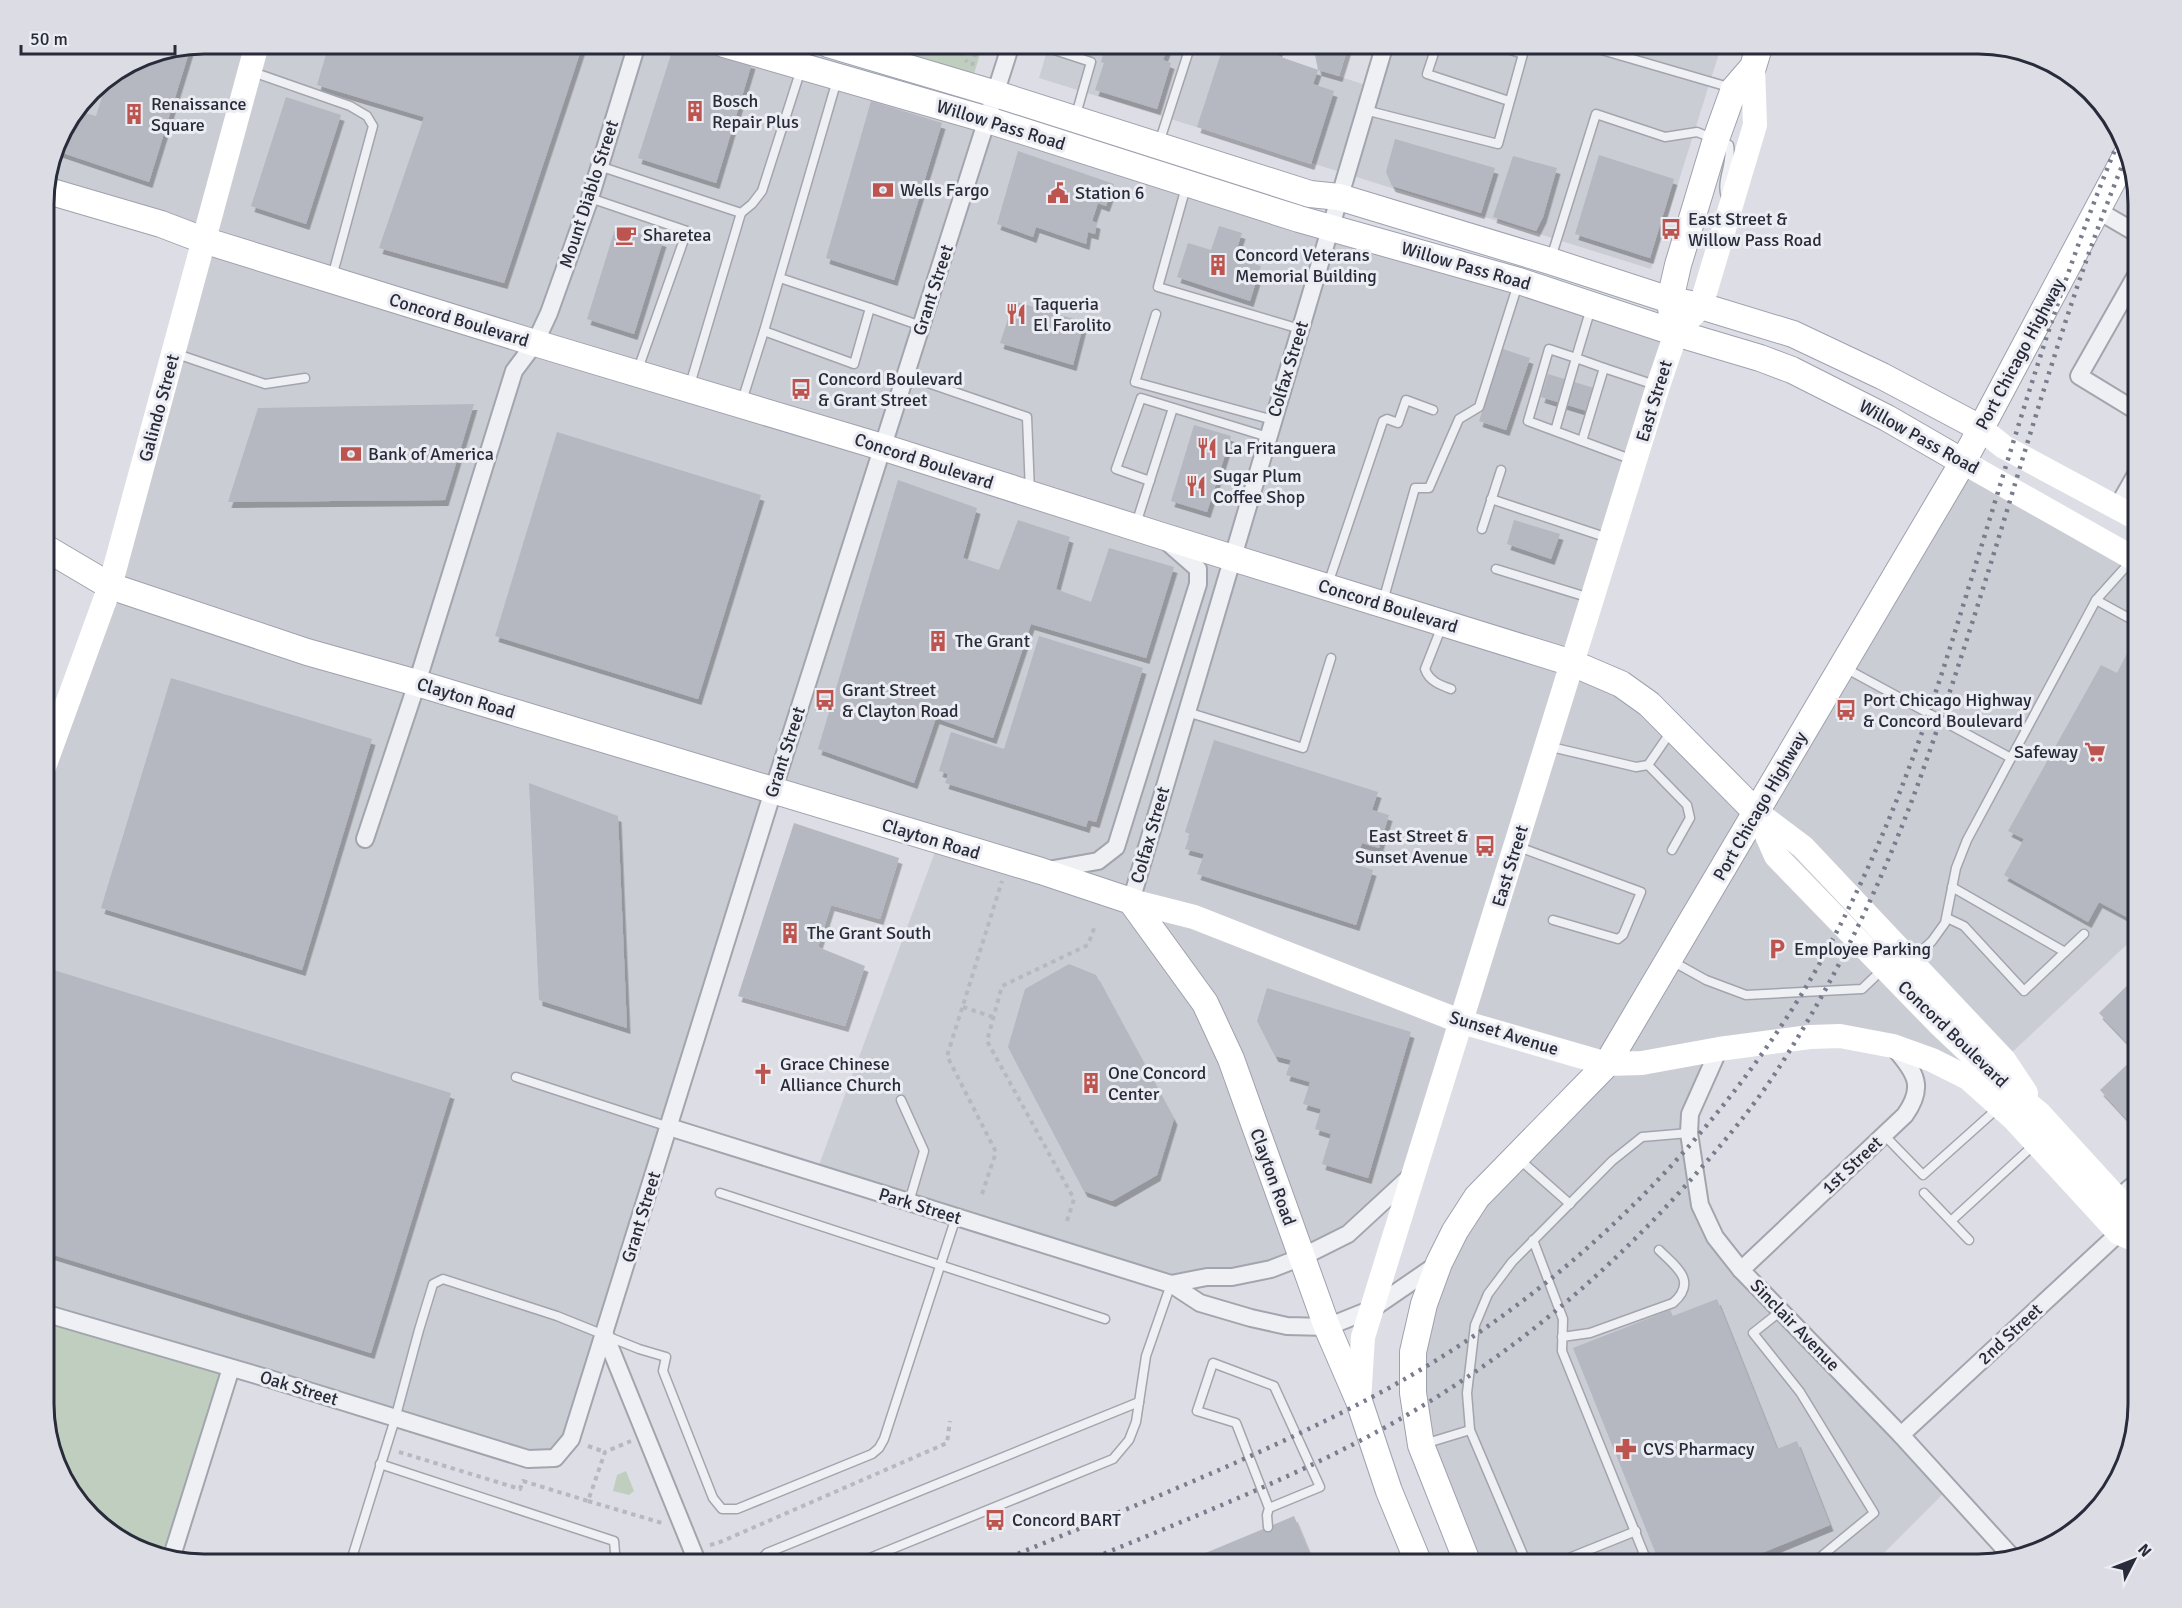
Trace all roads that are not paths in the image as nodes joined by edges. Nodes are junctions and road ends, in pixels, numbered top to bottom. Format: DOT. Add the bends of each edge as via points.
graph roads {
  1 [pos="255,54"];
  2 [pos="634,54"];
  3 [pos="758,54"];
  4 [pos="862,54"];
  5 [pos="1008,54"];
  6 [pos="1067,54"];
  7 [pos="1188,54"];
  8 [pos="1382,54"];
  9 [pos="1434,54"];
  10 [pos="1523,54"];
  11 [pos="1615,54"];
  12 [pos="1756,55"];
  13 [pos="802,67"];
  14 [pos="250,71"];
  15 [pos="838,77"];
  16 [pos="1734,89"];
  17 [pos="996,94"];
  18 [pos="1509,101"];
  19 [pos="1365,110"];
  20 [pos="1075,119"];
  21 [pos="988,120"];
  22 [pos="1716,139"];
  23 [pos="1158,146"];
  24 [pos="2122,163"];
  25 [pos="599,166"];
  26 [pos="1187,184"];
  27 [pos="54,193"];
  28 [pos="1339,197"];
  29 [pos="590,198"];
  30 [pos="1729,205"];
  31 [pos="2097,210"];
  32 [pos="741,213"];
  33 [pos="1330,226"];
  34 [pos="2128,228"];
  35 [pos="203,240"];
  36 [pos="1550,261"];
  37 [pos="780,278"];
  38 [pos="331,280"];
  39 [pos="1519,281"];
  40 [pos="2128,291"];
  41 [pos="1670,300"];
  42 [pos="1592,305"];
  43 [pos="1701,306"];
  44 [pos="870,308"];
  45 [pos="1156,314"];
  46 [pos="921,326"];
  47 [pos="1300,329"];
  48 [pos="764,331"];
  49 [pos="1676,333"];
  50 [pos="535,343"];
  51 [pos="174,353"];
  52 [pos="1576,358"];
  53 [pos="1604,368"];
  54 [pos="636,374"];
  55 [pos="905,375"];
  56 [pos="305,378"];
  57 [pos="1658,386"];
  58 [pos="688,388"];
  59 [pos="741,405"];
  60 [pos="2128,405"];
  61 [pos="1173,408"];
  62 [pos="1433,410"];
  63 [pos="1273,420"];
  64 [pos="1980,428"];
  65 [pos="1555,431"];
  66 [pos="1268,437"];
  67 [pos="1582,441"];
  68 [pos="882,447"];
  69 [pos="1636,461"];
  70 [pos="1963,462"];
  71 [pos="1501,470"];
  72 [pos="1150,481"];
  73 [pos="1030,494"];
  74 [pos="1491,499"];
  75 [pos="2128,513"];
  76 [pos="1135,528"];
  77 [pos="1482,529"];
  78 [pos="1162,536"];
  79 [pos="1611,540"];
  80 [pos="2128,552"];
  81 [pos="54,553"];
  82 [pos="1232,558"];
  83 [pos="2128,566"];
  84 [pos="1496,569"];
  85 [pos="110,586"];
  86 [pos="1327,587"];
  87 [pos="1593,598"];
  88 [pos="2096,600"];
  89 [pos="1382,604"];
  90 [pos="2128,617"];
  91 [pos="1443,623"];
  92 [pos="1331,658"];
  93 [pos="1572,663"];
  94 [pos="1842,666"];
  95 [pos="417,683"];
  96 [pos="1451,689"];
  97 [pos="1186,712"];
  98 [pos="1674,728"];
  99 [pos="54,739"];
  100 [pos="1546,746"];
  101 [pos="2011,758"];
  102 [pos="1648,765"];
  103 [pos="773,791"];
  104 [pos="1757,813"];
  105 [pos="365,838"];
  106 [pos="1516,846"];
  107 [pos="1672,850"];
  108 [pos="1041,871"];
  109 [pos="1952,887"];
  110 [pos="1131,901"];
  111 [pos="1947,918"];
  112 [pos="1552,920"];
  113 [pos="2084,934"];
  114 [pos="2065,952"];
  115 [pos="1670,960"];
  116 [pos="1911,960"];
  117 [pos="1884,968"];
  118 [pos="1462,1022"];
  119 [pos="1893,1046"];
  120 [pos="1719,1049"];
  121 [pos="1607,1064"];
  122 [pos="516,1077"];
  123 [pos="901,1100"];
  124 [pos="2000,1106"];
  125 [pos="2040,1114"];
  126 [pos="669,1127"];
  127 [pos="1689,1133"];
  128 [pos="1884,1135"];
  129 [pos="2036,1143"];
  130 [pos="1517,1156"];
  131 [pos="1415,1172"];
  132 [pos="2128,1190"];
  133 [pos="720,1193"];
  134 [pos="1924,1193"];
  135 [pos="2117,1199"];
  136 [pos="909,1202"];
  137 [pos="1570,1204"];
  138 [pos="956,1217"];
  139 [pos="1951,1221"];
  140 [pos="2128,1223"];
  141 [pos="2128,1228"];
  142 [pos="2128,1236"];
  143 [pos="1533,1240"];
  144 [pos="1969,1240"];
  145 [pos="1659,1250"];
  146 [pos="1302,1257"];
  147 [pos="1439,1263"];
  148 [pos="941,1264"];
  149 [pos="1741,1270"];
  150 [pos="1171,1284"];
  151 [pos="1372,1309"];
  152 [pos="1781,1311"];
  153 [pos="54,1316"];
  154 [pos="1105,1319"];
  155 [pos="1327,1327"];
  156 [pos="605,1335"];
  157 [pos="1562,1337"];
  158 [pos="231,1368"];
  159 [pos="1359,1401"];
  160 [pos="1139,1402"];
  161 [pos="395,1419"];
  162 [pos="1470,1430"];
  163 [pos="1901,1435"];
  164 [pos="1421,1445"];
  165 [pos="555,1458"];
  166 [pos="380,1464"];
  167 [pos="1269,1508"];
  168 [pos="1268,1527"];
  169 [pos="1635,1531"];
  170 [pos="174,1551"];
  171 [pos="2007,1551"];
  172 [pos="353,1554"];
  173 [pos="615,1554"];
  174 [pos="693,1554"];
  175 [pos="766,1554"];
  176 [pos="880,1554"];
  177 [pos="1415,1554"];
  178 [pos="1464,1554"];
  179 [pos="1523,1554"];
  180 [pos="1579,1554"];
  181 [pos="1644,1554"];
  182 [pos="1824,1554"];
  1 -- 14 [label="main road, Galindo Street"];
  2 -- 25 [label="street, Mount Diablo Street"];
  3 -- 13 [label="main road, Willow Pass Road"];
  4 -- 17 [label="main road, Willow Pass Road"];
  5 -- 17 [label="street, Grant Street"];
  6 -- 20 [label="lane" via="1091,62"];
  7 -- 23 [label="lane"];
  8 -- 19 [label="street, Colfax Street"];
  9 -- 18 [label="lane" via="1427,74"];
  10 -- 18 [label="lane"];
  11 -- 16 [label="lane"];
  12 -- 16 [label="main road, East Street"];
  12 -- 30 [label="main road, East Street" via="1755,125"];
  13 -- 15 [label="main road, Willow Pass Road"];
  13 -- 32 [label="lane" via="762,191"];
  14 -- 35 [label="main road, Galindo Street"];
  14 -- 38 [label="lane" via="350,106 367,116 373,126"];
  15 -- 21 [label="main road, Willow Pass Road"];
  15 -- 37 [label="lane"];
  16 -- 22 [label="main road, East Street"];
  17 -- 20 [label="main road, Willow Pass Road"];
  17 -- 21 [label="street, Grant Street"];
  18 -- 19 [label="lane" via="1498,144"];
  19 -- 28 [label="street, Colfax Street"];
  20 -- 23 [label="main road, Willow Pass Road"];
  21 -- 26 [label="main road, Willow Pass Road"];
  21 -- 46 [label="street, Grant Street"];
  22 -- 30 [label="lane" via="1729,145 1731,157 1723,188"];
  22 -- 36 [label="lane" via="1697,132 1665,137 1596,114"];
  22 -- 41 [label="main road, East Street"];
  23 -- 28 [label="main road, Willow Pass Road" via="1310,194"];
  24 -- 31 [label="main road, Port Chicago Highway"];
  25 -- 29 [label="street, Mount Diablo Street"];
  25 -- 32 [label="lane"];
  26 -- 33 [label="main road, Willow Pass Road"];
  26 -- 47 [label="lane" via="1158,287"];
  27 -- 35 [label="main road, Concord Boulevard"];
  28 -- 33 [label="street, Colfax Street"];
  28 -- 36 [label="main road, Willow Pass Road"];
  29 -- 50 [label="street, Mount Diablo Street"];
  29 -- 54 [label="lane" via="687,231"];
  30 -- 43 [label="main road, East Street"];
  31 -- 34 [label="street"];
  31 -- 64 [label="main road, Port Chicago Highway"];
  32 -- 58 [label="lane"];
  33 -- 39 [label="main road, Willow Pass Road"];
  33 -- 47 [label="street, Colfax Street"];
  35 -- 38 [label="main road, Concord Boulevard"];
  35 -- 51 [label="main road, Galindo Street"];
  36 -- 41 [label="main road, Willow Pass Road"];
  37 -- 44 [label="lane"];
  37 -- 48 [label="lane"];
  38 -- 50 [label="main road, Concord Boulevard"];
  39 -- 42 [label="main road, Willow Pass Road"];
  39 -- 89 [label="lane" via="1479,406 1459,419 1430,488 1415,488"];
  40 -- 60 [label="street" via="2079,376"];
  41 -- 43 [label="main road, Willow Pass Road"];
  41 -- 49 [label="main road, East Street"];
  42 -- 49 [label="main road, Willow Pass Road"];
  42 -- 52 [label="lane"];
  43 -- 49 [label="main road, East Street"];
  43 -- 64 [label="main road, Willow Pass Road" via="1793,334"];
  44 -- 46 [label="lane"];
  44 -- 48 [label="lane" via="854,364"];
  45 -- 63 [label="lane" via="1135,382"];
  46 -- 55 [label="street, Grant Street"];
  47 -- 63 [label="street, Colfax Street"];
  48 -- 59 [label="lane"];
  49 -- 57 [label="main road, East Street"];
  49 -- 70 [label="main road, Willow Pass Road" via="1792,370"];
  50 -- 54 [label="main road, Concord Boulevard"];
  50 -- 95 [label="street, Mount Diablo Street" via="514,371"];
  51 -- 56 [label="lane" via="266,384"];
  51 -- 85 [label="main road, Galindo Street"];
  52 -- 53 [label="lane"];
  52 -- 65 [label="lane"];
  52 -- 65 [label="lane" via="1549,349 1528,421"];
  53 -- 57 [label="lane"];
  53 -- 67 [label="lane"];
  54 -- 58 [label="main road, Concord Boulevard"];
  55 -- 68 [label="street, Grant Street"];
  55 -- 73 [label="lane" via="1027,417"];
  57 -- 69 [label="main road, East Street"];
  58 -- 59 [label="main road, Concord Boulevard"];
  59 -- 68 [label="main road, Concord Boulevard"];
  61 -- 66 [label="lane"];
  61 -- 72 [label="lane"];
  61 -- 72 [label="lane" via="1141,398 1116,469"];
  62 -- 86 [label="lane" via="1406,400 1398,423 1383,421"];
  63 -- 66 [label="street, Colfax Street"];
  64 -- 70 [label="main road, Port Chicago Highway"];
  64 -- 75 [label="main road, Willow Pass Road" via="2004,447"];
  65 -- 67 [label="lane"];
  66 -- 82 [label="street, Colfax Street"];
  67 -- 69 [label="lane"];
  68 -- 73 [label="main road, Concord Boulevard"];
  68 -- 103 [label="street, Grant Street"];
  69 -- 79 [label="main road, East Street"];
  70 -- 80 [label="main road, Willow Pass Road"];
  70 -- 94 [label="main road, Port Chicago Highway"];
  71 -- 74 [label="lane"];
  72 -- 76 [label="lane"];
  73 -- 76 [label="main road, Concord Boulevard"];
  74 -- 77 [label="lane"];
  74 -- 79 [label="lane"];
  76 -- 78 [label="main road, Concord Boulevard"];
  78 -- 82 [label="main road, Concord Boulevard"];
  78 -- 108 [label="street, Colfax Street" via="1198,569 1198,584 1116,846 1098,861"];
  79 -- 87 [label="main road, East Street"];
  81 -- 85 [label="main road, Clayton Road"];
  82 -- 86 [label="main road, Concord Boulevard"];
  82 -- 97 [label="street, Colfax Street"];
  83 -- 88 [label="lane"];
  84 -- 87 [label="lane"];
  85 -- 95 [label="main road, Clayton Road" via="307,652"];
  85 -- 99 [label="main road, Galindo Street"];
  86 -- 89 [label="main road, Concord Boulevard"];
  87 -- 93 [label="main road, East Street"];
  88 -- 90 [label="lane"];
  88 -- 101 [label="lane"];
  89 -- 91 [label="main road, Concord Boulevard"];
  91 -- 93 [label="main road, Concord Boulevard"];
  91 -- 96 [label="lane" via="1425,669 1435,683"];
  92 -- 97 [label="lane" via="1303,748"];
  93 -- 98 [label="main road, Concord Boulevard" via="1621,684"];
  93 -- 100 [label="main road, East Street"];
  94 -- 101 [label="lane"];
  94 -- 104 [label="main road, Port Chicago Highway"];
  95 -- 103 [label="main road, Clayton Road"];
  95 -- 105 [label="street, Mount Diablo Street"];
  97 -- 110 [label="street, Colfax Street"];
  98 -- 102 [label="lane"];
  98 -- 104 [label="main road, Concord Boulevard"];
  100 -- 102 [label="lane" via="1636,767"];
  100 -- 106 [label="main road, East Street"];
  101 -- 109 [label="lane" via="1967,840"];
  102 -- 107 [label="lane" via="1687,805 1690,818"];
  103 -- 108 [label="main road, Clayton Road"];
  103 -- 126 [label="street, Grant Street"];
  104 -- 115 [label="main road, Port Chicago Highway"];
  104 -- 116 [label="main road, Concord Boulevard" via="1803,847"];
  104 -- 117 [label="main road, Concord Boulevard" via="1776,856"];
  106 -- 112 [label="lane" via="1641,892 1618,939"];
  106 -- 118 [label="main road, East Street"];
  108 -- 110 [label="main road, Clayton Road"];
  109 -- 111 [label="lane"];
  109 -- 114 [label="lane"];
  110 -- 118 [label="main road, Sunset Avenue" via="1194,917"];
  110 -- 146 [label="main road, Clayton Road" via="1205,1003 1231,1059"];
  111 -- 114 [label="lane" via="1964,926 2024,991"];
  111 -- 116 [label="lane"];
  113 -- 114 [label="lane"];
  115 -- 117 [label="lane" via="1706,980 1746,995 1862,989"];
  115 -- 121 [label="main road, Port Chicago Highway"];
  116 -- 125 [label="main road, Concord Boulevard" via="2004,1060"];
  117 -- 125 [label="main road, Concord Boulevard" via="1991,1073"];
  118 -- 121 [label="main road, Sunset Avenue"];
  118 -- 131 [label="main road, East Street"];
  119 -- 120 [label="main road, Sunset Avenue" via="1840,1036"];
  119 -- 124 [label="main road, Concord Boulevard" via="1932,1059 1968,1078"];
  119 -- 128 [label="street, 1st Street" via="1911,1067 1917,1084 1914,1102 1905,1116"];
  120 -- 121 [label="main road, Sunset Avenue" via="1642,1063"];
  120 -- 127 [label="street, Sinclair Avenue" via="1690,1114"];
  121 -- 130 [label="main road, Port Chicago Highway"];
  122 -- 126 [label="lane"];
  123 -- 136 [label="lane" via="924,1151"];
  124 -- 128 [label="lane" via="1923,1175"];
  124 -- 129 [label="main road, Concord Boulevard"];
  125 -- 135 [label="main road, Concord Boulevard"];
  126 -- 136 [label="street, Park Street"];
  126 -- 156 [label="street, Grant Street"];
  127 -- 137 [label="lane" via="1642,1137"];
  127 -- 149 [label="street, Sinclair Avenue" via="1700,1205 1715,1237"];
  128 -- 149 [label="street, 1st Street"];
  129 -- 139 [label="lane"];
  129 -- 141 [label="main road, Concord Boulevard"];
  130 -- 137 [label="lane"];
  130 -- 147 [label="main road, Port Chicago Highway" via="1477,1197"];
  131 -- 146 [label="street, Park Street" via="1348,1234"];
  131 -- 151 [label="main road, East Street"];
  132 -- 135 [label="street"];
  133 -- 148 [label="lane"];
  134 -- 139 [label="lane"];
  135 -- 140 [label="main road, Concord Boulevard"];
  136 -- 138 [label="street, Park Street"];
  137 -- 143 [label="lane"];
  138 -- 148 [label="lane"];
  138 -- 150 [label="street, Park Street"];
  139 -- 144 [label="lane"];
  142 -- 163 [label="street, 2nd Street"];
  143 -- 157 [label="lane" via="1563,1319"];
  143 -- 162 [label="lane" via="1488,1294 1475,1325 1467,1393"];
  145 -- 157 [label="lane" via="1682,1272 1685,1283 1683,1294 1673,1303 1590,1333"];
  146 -- 150 [label="street, Park Street" via="1271,1269"];
  146 -- 155 [label="main road, Clayton Road"];
  147 -- 151 [label="street, Park Street"];
  147 -- 164 [label="main road, Port Chicago Highway" via="1413,1352 1413,1392"];
  148 -- 154 [label="lane"];
  148 -- 156 [label="lane" via="879,1448 737,1509 722,1509 713,1498 663,1371 666,1357"];
  149 -- 152 [label="street, Sinclair Avenue"];
  150 -- 155 [label="street, Park Street" via="1200,1303 1251,1318 1287,1326"];
  150 -- 160 [label="lane" via="1146,1356"];
  151 -- 155 [label="street, Park Street"];
  151 -- 159 [label="main road, East Street" via="1363,1336"];
  152 -- 163 [label="street, Sinclair Avenue"];
  152 -- 182 [label="lane" via="1753,1333 1800,1392 1874,1513"];
  153 -- 158 [label="street, Oak Street"];
  155 -- 159 [label="main road, Clayton Road"];
  156 -- 161 [label="lane" via="443,1279 433,1284"];
  156 -- 165 [label="street, Grant Street" via="571,1439"];
  156 -- 174 [label="street"];
  157 -- 169 [label="lane" via="1562,1351"];
  158 -- 161 [label="street, Oak Street"];
  158 -- 170 [label="street"];
  159 -- 177 [label="main road, Clayton Road"];
  160 -- 175 [label="lane"];
  160 -- 176 [label="lane" via="1129,1440 1113,1459"];
  161 -- 165 [label="street, Oak Street" via="528,1459"];
  161 -- 166 [label="lane"];
  162 -- 164 [label="lane"];
  162 -- 179 [label="lane"];
  163 -- 171 [label="street, Sinclair Avenue"];
  164 -- 178 [label="main road"];
  166 -- 172 [label="lane"];
  166 -- 173 [label="lane" via="614,1541"];
  167 -- 167 [label="lane" via="1320,1487 1274,1386 1213,1363 1197,1411 1236,1424"];
  167 -- 168 [label="lane"];
  169 -- 180 [label="lane"];
  169 -- 181 [label="lane"];
}
